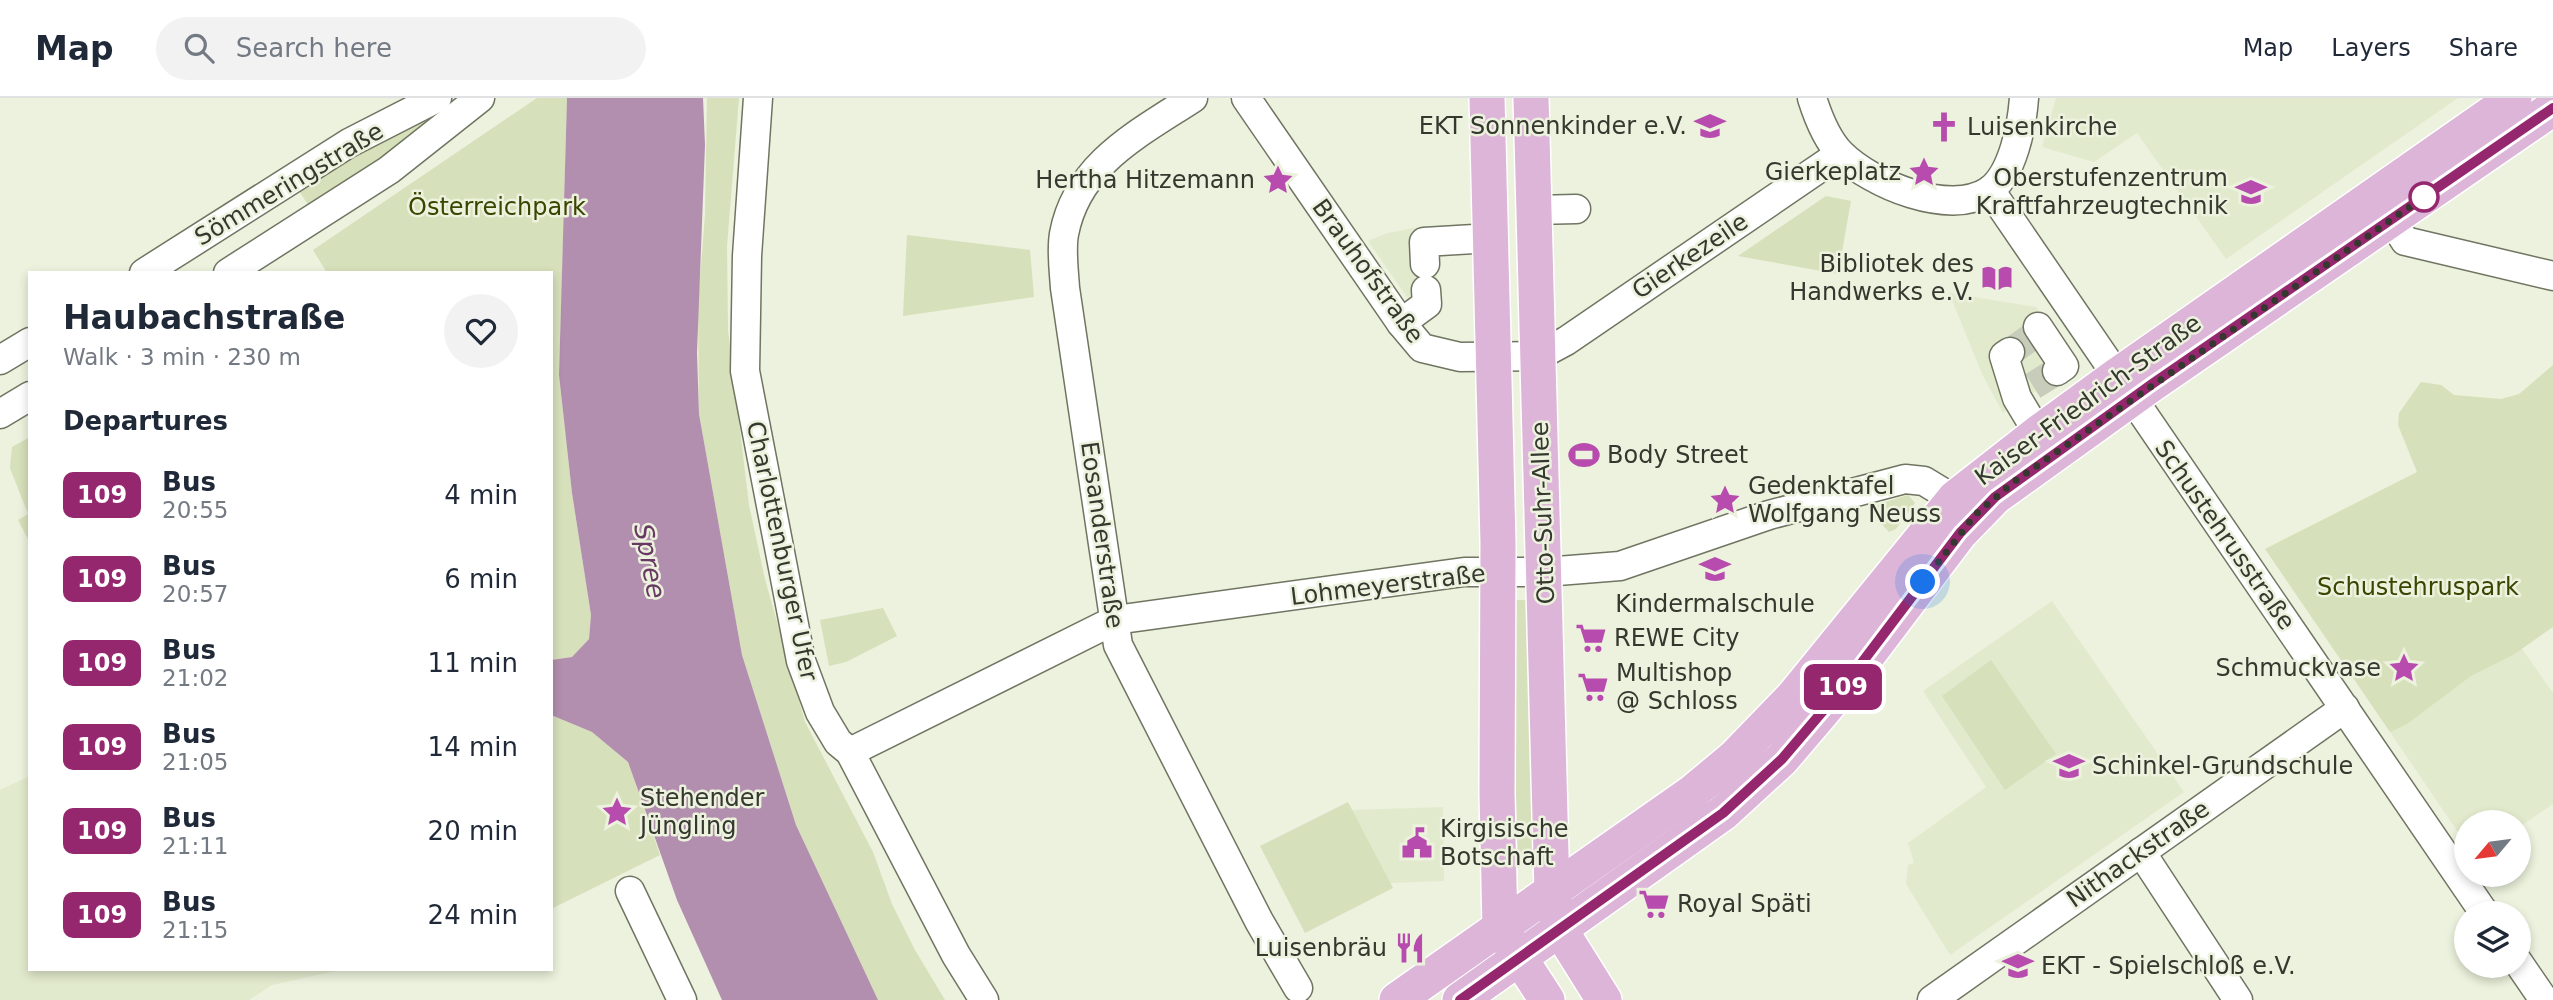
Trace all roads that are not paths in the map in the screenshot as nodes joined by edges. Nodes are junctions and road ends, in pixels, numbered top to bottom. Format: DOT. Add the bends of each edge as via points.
graph roads {
  1 [pos="437,98"];
  2 [pos="481,98"];
  3 [pos="758,98"];
  4 [pos="1193,98"];
  5 [pos="1246,98"];
  6 [pos="1487,98"];
  7 [pos="1531,98"];
  8 [pos="1812,98"];
  9 [pos="2024,98"];
  10 [pos="2514,98"];
  11 [pos="2553,108"];
  12 [pos="1840,154"];
  13 [pos="1990,190"];
  14 [pos="1576,209"];
  15 [pos="1534,210"];
  16 [pos="2390,219"];
  17 [pos="1490,238"];
  18 [pos="147,271"];
  19 [pos="231,271"];
  20 [pos="2553,276"];
  21 [pos="2067,307"];
  22 [pos="1401,323"];
  23 [pos="28,343"];
  24 [pos="2045,347"];
  25 [pos="1538,356"];
  26 [pos="1494,358"];
  27 [pos="0,360"];
  28 [pos="2018,375"];
  29 [pos="2123,388"];
  30 [pos="28,397"];
  31 [pos="0,414"];
  32 [pos="2038,433"];
  33 [pos="1966,506"];
  34 [pos="1499,572"];
  35 [pos="1545,572"];
  36 [pos="1115,620"];
  37 [pos="2345,708"];
  38 [pos="850,752"];
  39 [pos="2141,852"];
  40 [pos="630,891"];
  41 [pos="1552,892"];
  42 [pos="2476,901"];
  43 [pos="1500,928"];
  44 [pos="1559,928"];
  45 [pos="1518,958"];
  46 [pos="2529,978"];
  47 [pos="1298,988"];
  48 [pos="681,1000"];
  49 [pos="984,1000"];
  50 [pos="1397,1000"];
  51 [pos="1460,1000"];
  52 [pos="1547,1000"];
  53 [pos="1604,1000"];
  54 [pos="1932,1000"];
  55 [pos="2238,1000"];
  56 [pos="2544,1000"];
  1 -- 18 [label="street, Sömmeringstraße" via="349,143"];
  2 -- 19 [label="street, Sömmeringstraße" via="389,170"];
  3 -- 38 [label="street, Charlottenburger Ufer" via="745,371 802,661 820,712 838,743"];
  4 -- 36 [label="street, Eosanderstraße" via="1101,160 1077,192 1063,235 1065,288"];
  5 -- 22 [label="street, Brauhofstraße"];
  6 -- 17 [label="main road, Otto-Suhr-Allee"];
  7 -- 15 [label="main road, Otto-Suhr-Allee"];
  8 -- 12 [label="street" via="1823,128"];
  9 -- 13 [label="street" via="2006,169"];
  10 -- 29 [label="main road, Kaiser-Friedrich-Straße"];
  11 -- 16 [label="main road, Kaiser-Friedrich-Straße"];
  12 -- 13 [label="street" via="1863,172 1916,195 1954,200"];
  12 -- 25 [label="street, Gierkezeile"];
  13 -- 21 [label="street, Schustehrusstraße"];
  14 -- 15 [label="street"];
  15 -- 25 [label="main road, Otto-Suhr-Allee"];
  16 -- 20 [label="street" via="2405,241"];
  16 -- 29 [label="main road, Kaiser-Friedrich-Straße"];
  17 -- 22 [label="street" via="1423,242 1427,304"];
  17 -- 26 [label="main road, Otto-Suhr-Allee"];
  21 -- 24 [label="street"];
  21 -- 29 [label="street, Schustehrusstraße"];
  22 -- 26 [label="street, Brauhofstraße" via="1429,351"];
  23 -- 27 [label="street"];
  25 -- 26 [label="street, Brauhofstraße"];
  25 -- 35 [label="main road, Otto-Suhr-Allee"];
  26 -- 34 [label="main road, Otto-Suhr-Allee"];
  28 -- 32 [label="street"];
  29 -- 32 [label="main road, Kaiser-Friedrich-Straße"];
  29 -- 33 [label="main road, Kaiser-Friedrich-Straße" via="2015,481"];
  29 -- 37 [label="street, Schustehrusstraße"];
  30 -- 31 [label="street"];
  32 -- 33 [label="main road, Kaiser-Friedrich-Straße"];
  33 -- 35 [label="street, Lohmeyerstraße" via="1924,481 1905,479 1769,515 1620,566"];
  33 -- 41 [label="main road, Kaiser-Friedrich-Straße" via="1735,757"];
  33 -- 44 [label="main road, Kaiser-Friedrich-Straße" via="1845,685 1782,759 1723,813"];
  34 -- 35 [label="street, Lohmeyerstraße"];
  34 -- 36 [label="street, Lohmeyerstraße" via="1464,572"];
  34 -- 43 [label="main road, Otto-Suhr-Allee"];
  35 -- 41 [label="main road, Otto-Suhr-Allee"];
  36 -- 38 [label="street, Lohmeyerstraße"];
  36 -- 47 [label="street, Eosanderstraße" via="1118,645"];
  37 -- 39 [label="street, Nithackstraße"];
  37 -- 42 [label="street, Schustehrusstraße"];
  38 -- 49 [label="street, Charlottenburger Ufer"];
  39 -- 54 [label="street, Nithackstraße"];
  39 -- 55 [label="street"];
  40 -- 48 [label="street"];
  41 -- 43 [label="main road, Kaiser-Friedrich-Straße"];
  41 -- 44 [label="main road, Otto-Suhr-Allee"];
  43 -- 45 [label="main road"];
  43 -- 50 [label="main road, Kaiser-Friedrich-Straße"];
  44 -- 45 [label="main road, Kaiser-Friedrich-Straße"];
  44 -- 53 [label="main road"];
  45 -- 51 [label="main road, Kaiser-Friedrich-Straße"];
  45 -- 52 [label="main road"];
  46 -- 56 [label="street"];
}
